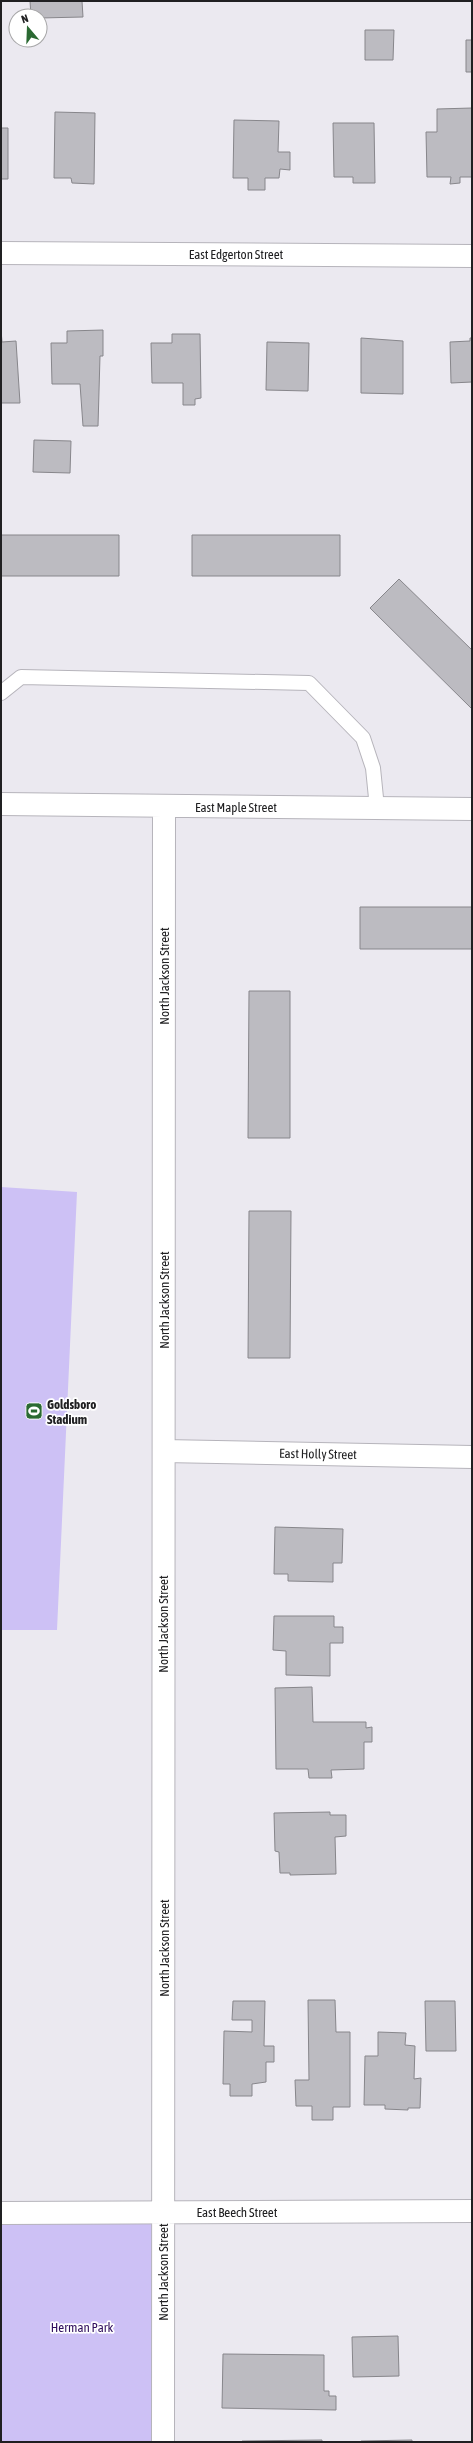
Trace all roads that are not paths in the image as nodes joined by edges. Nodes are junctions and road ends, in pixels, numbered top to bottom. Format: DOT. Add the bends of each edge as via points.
graph roads {
  1 [pos="1,253"];
  2 [pos="472,256"];
  3 [pos="1,693"];
  4 [pos="1,804"];
  5 [pos="164,806"];
  6 [pos="376,808"];
  7 [pos="472,809"];
  8 [pos="164,1451"];
  9 [pos="472,1457"];
  10 [pos="472,2211"];
  11 [pos="163,2212"];
  12 [pos="1,2213"];
  13 [pos="163,2442"];
  1 -- 2 [label="street, East Edgerton Street"];
  3 -- 6 [label="lane" via="21,677 309,683 363,738 374,768"];
  4 -- 5 [label="street, East Maple Street"];
  5 -- 6 [label="street, East Maple Street"];
  5 -- 8 [label="street, North Jackson Street"];
  6 -- 7 [label="street, East Maple Street"];
  8 -- 9 [label="street, East Holly Street"];
  8 -- 11 [label="street, North Jackson Street"];
  10 -- 11 [label="street, East Beech Street"];
  11 -- 12 [label="street, East Beech Street"];
  11 -- 13 [label="street, North Jackson Street"];
}
